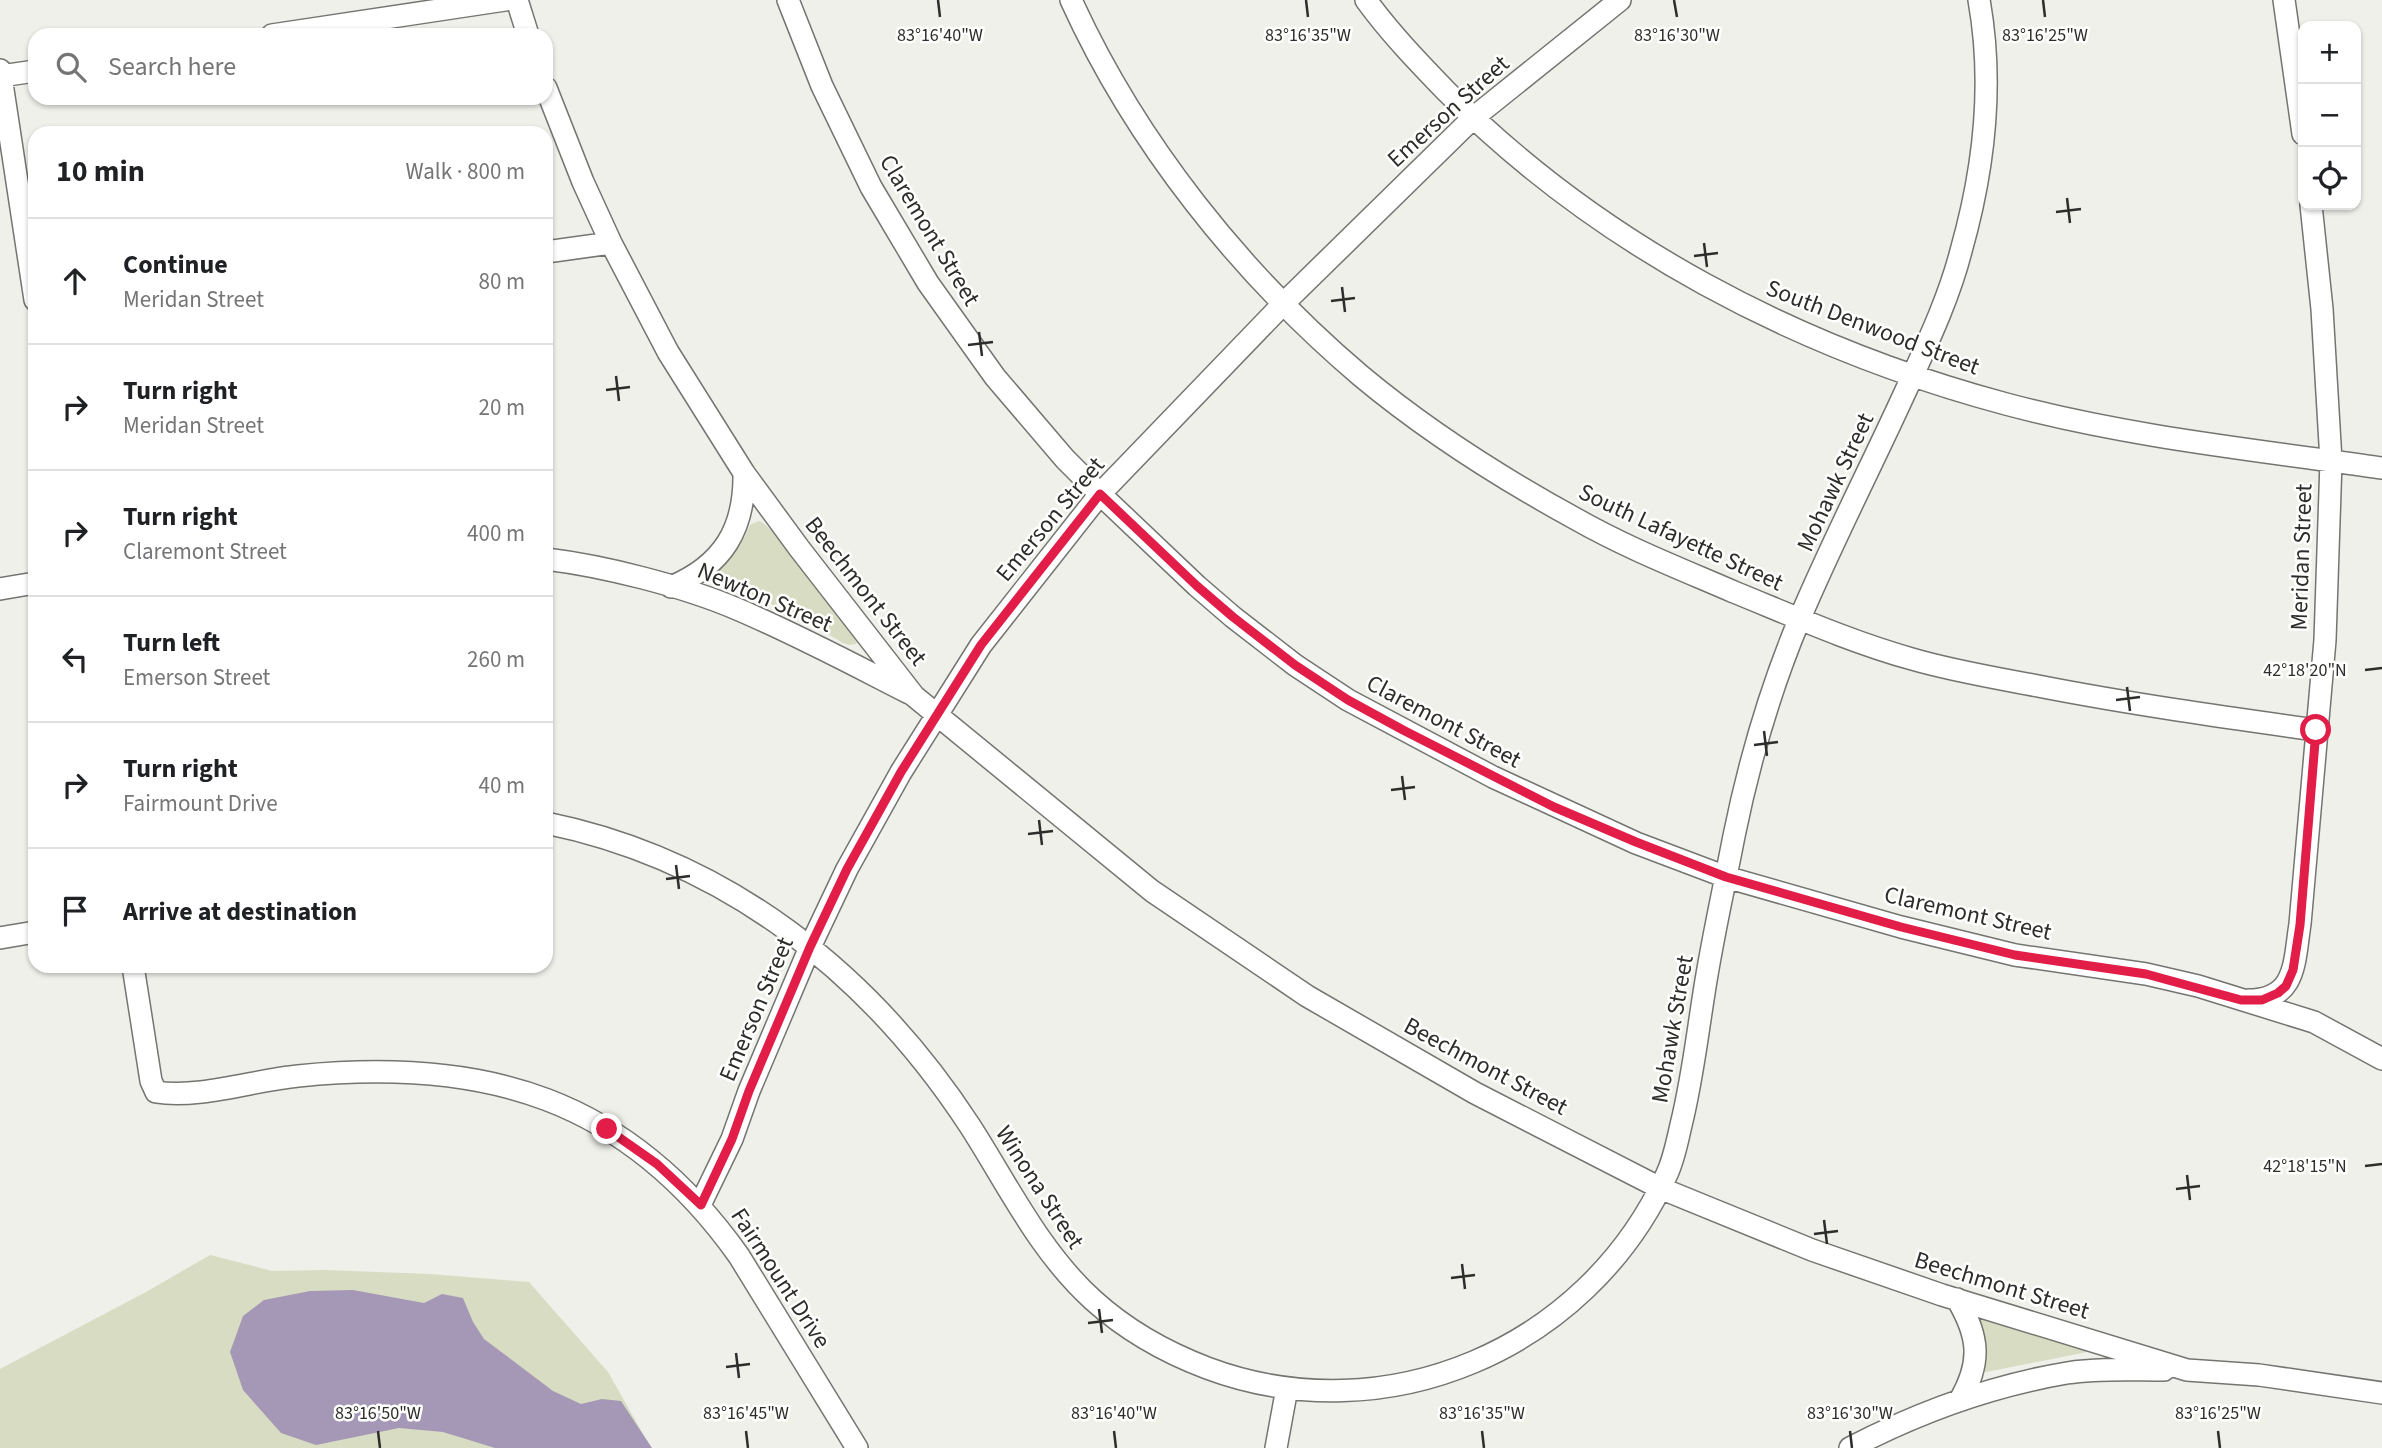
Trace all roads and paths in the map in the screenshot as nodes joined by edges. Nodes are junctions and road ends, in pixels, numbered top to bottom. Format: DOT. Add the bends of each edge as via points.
graph roads {
  1 [pos="505,0"];
  2 [pos="517,0"];
  3 [pos="788,0"];
  4 [pos="1070,0"];
  5 [pos="1366,0"];
  6 [pos="1620,0"];
  7 [pos="1979,0"];
  8 [pos="2284,0"];
  9 [pos="319,28"];
  10 [pos="526,28"];
  11 [pos="28,71"];
  12 [pos="0,73"];
  13 [pos="2298,99"];
  14 [pos="553,105"];
  15 [pos="1473,118"];
  16 [pos="2312,210"];
  17 [pos="611,243"];
  18 [pos="553,251"];
  19 [pos="28,255"];
  20 [pos="1284,302"];
  21 [pos="1913,375"];
  22 [pos="2331,461"];
  23 [pos="2382,468"];
  24 [pos="744,473"];
  25 [pos="1100,494"];
  26 [pos="553,560"];
  27 [pos="28,584"];
  28 [pos="671,587"];
  29 [pos="0,589"];
  30 [pos="1800,619"];
  31 [pos="914,696"];
  32 [pos="935,715"];
  33 [pos="2316,730"];
  34 [pos="553,825"];
  35 [pos="1726,877"];
  36 [pos="28,933"];
  37 [pos="0,938"];
  38 [pos="810,947"];
  39 [pos="134,973"];
  40 [pos="2241,1000"];
  41 [pos="2382,1059"];
  42 [pos="1660,1188"];
  43 [pos="701,1205"];
  44 [pos="1957,1299"];
  45 [pos="2187,1370"];
  46 [pos="1287,1388"];
  47 [pos="2382,1393"];
  48 [pos="1960,1400"];
  49 [pos="858,1448"];
  50 [pos="1276,1448"];
  51 [pos="1850,1448"];
  1 -- 9 [label="street"];
  2 -- 10 [label="street"];
  3 -- 25 [label="street, Claremont Street" via="845,137 928,283 1003,387"];
  4 -- 20 [label="street, South Lafayette Street" via="1095,52 1165,162 1225,238"];
  5 -- 15 [label="street, South Denwood Street" via="1404,48"];
  6 -- 15 [label="street, Emerson Street"];
  7 -- 21 [label="street, Mohawk Street" via="1986,119 1976,185 1960,256"];
  8 -- 13 [label="street"];
  11 -- 12 [label="street"];
  12 -- 19 [label="street"];
  14 -- 17 [label="street, Beechmont Street"];
  15 -- 20 [label="street, Emerson Street"];
  15 -- 21 [label="street, South Denwood Street" via="1547,182 1677,269 1786,325"];
  16 -- 22 [label="street, Meridan Street"];
  17 -- 18 [label="street"];
  17 -- 24 [label="street, Beechmont Street" via="668,352"];
  20 -- 25 [label="street, Emerson Street"];
  20 -- 30 [label="street, South Lafayette Street" via="1361,376 1514,484 1645,554"];
  21 -- 22 [label="street, South Denwood Street" via="2008,405 2081,421"];
  21 -- 30 [label="street, Mohawk Street"];
  22 -- 23 [label="street, South Denwood Street"];
  22 -- 33 [label="street, Meridan Street" via="2325,640"];
  24 -- 28 [label="street" via="742,509 727,543 703,570"];
  24 -- 31 [label="street, Beechmont Street"];
  25 -- 32 [label="street, Emerson Street" via="981,645"];
  25 -- 35 [label="street, Claremont Street" via="1233,617 1348,700 1554,807"];
  26 -- 28 [label="street, Newton Street"];
  27 -- 29 [label="street"];
  28 -- 31 [label="street, Newton Street" via="734,607"];
  30 -- 33 [label="street, South Lafayette Street" via="1877,649 1956,670 2121,702"];
  30 -- 35 [label="street, Mohawk Street" via="1756,747"];
  31 -- 32 [label="street, Beechmont Street"];
  32 -- 38 [label="street, Emerson Street" via="847,869"];
  32 -- 42 [label="street, Beechmont Street" via="1152,891 1307,996 1475,1093"];
  33 -- 40 [label="street, Meridan Street" via="2293,970 2278,993 2262,1000"];
  34 -- 38 [label="street, Winona Street" via="678,866 747,902"];
  35 -- 40 [label="street, Claremont Street" via="2015,955 2146,974"];
  35 -- 42 [label="street, Mohawk Street" via="1688,1097 1671,1166"];
  36 -- 37 [label="street"];
  38 -- 43 [label="street, Emerson Street"];
  38 -- 46 [label="street, Winona Street" via="864,995 927,1065 1042,1243 1091,1298 1134,1332 1182,1358 1260,1384"];
  39 -- 43 [label="street, Fairmount Drive" via="150,1081 156,1092 186,1093 346,1072 423,1073 485,1081 551,1101 607,1129 657,1164"];
  40 -- 41 [label="street, Claremont Street" via="2314,1022"];
  42 -- 44 [label="street, Beechmont Street" via="1812,1250"];
  42 -- 46 [label="street, Winona Street" via="1600,1275 1558,1313 1515,1342 1459,1368 1404,1384 1338,1391"];
  43 -- 49 [label="street, Fairmount Drive" via="739,1256"];
  44 -- 45 [label="street, Beechmont Street"];
  44 -- 48 [label="street" via="1968,1318 1976,1350 1973,1377"];
  45 -- 47 [label="street, Beechmont Street"];
  45 -- 48 [label="street" via="2069,1373"];
  46 -- 50 [label="street"];
  48 -- 51 [label="street"];
}
